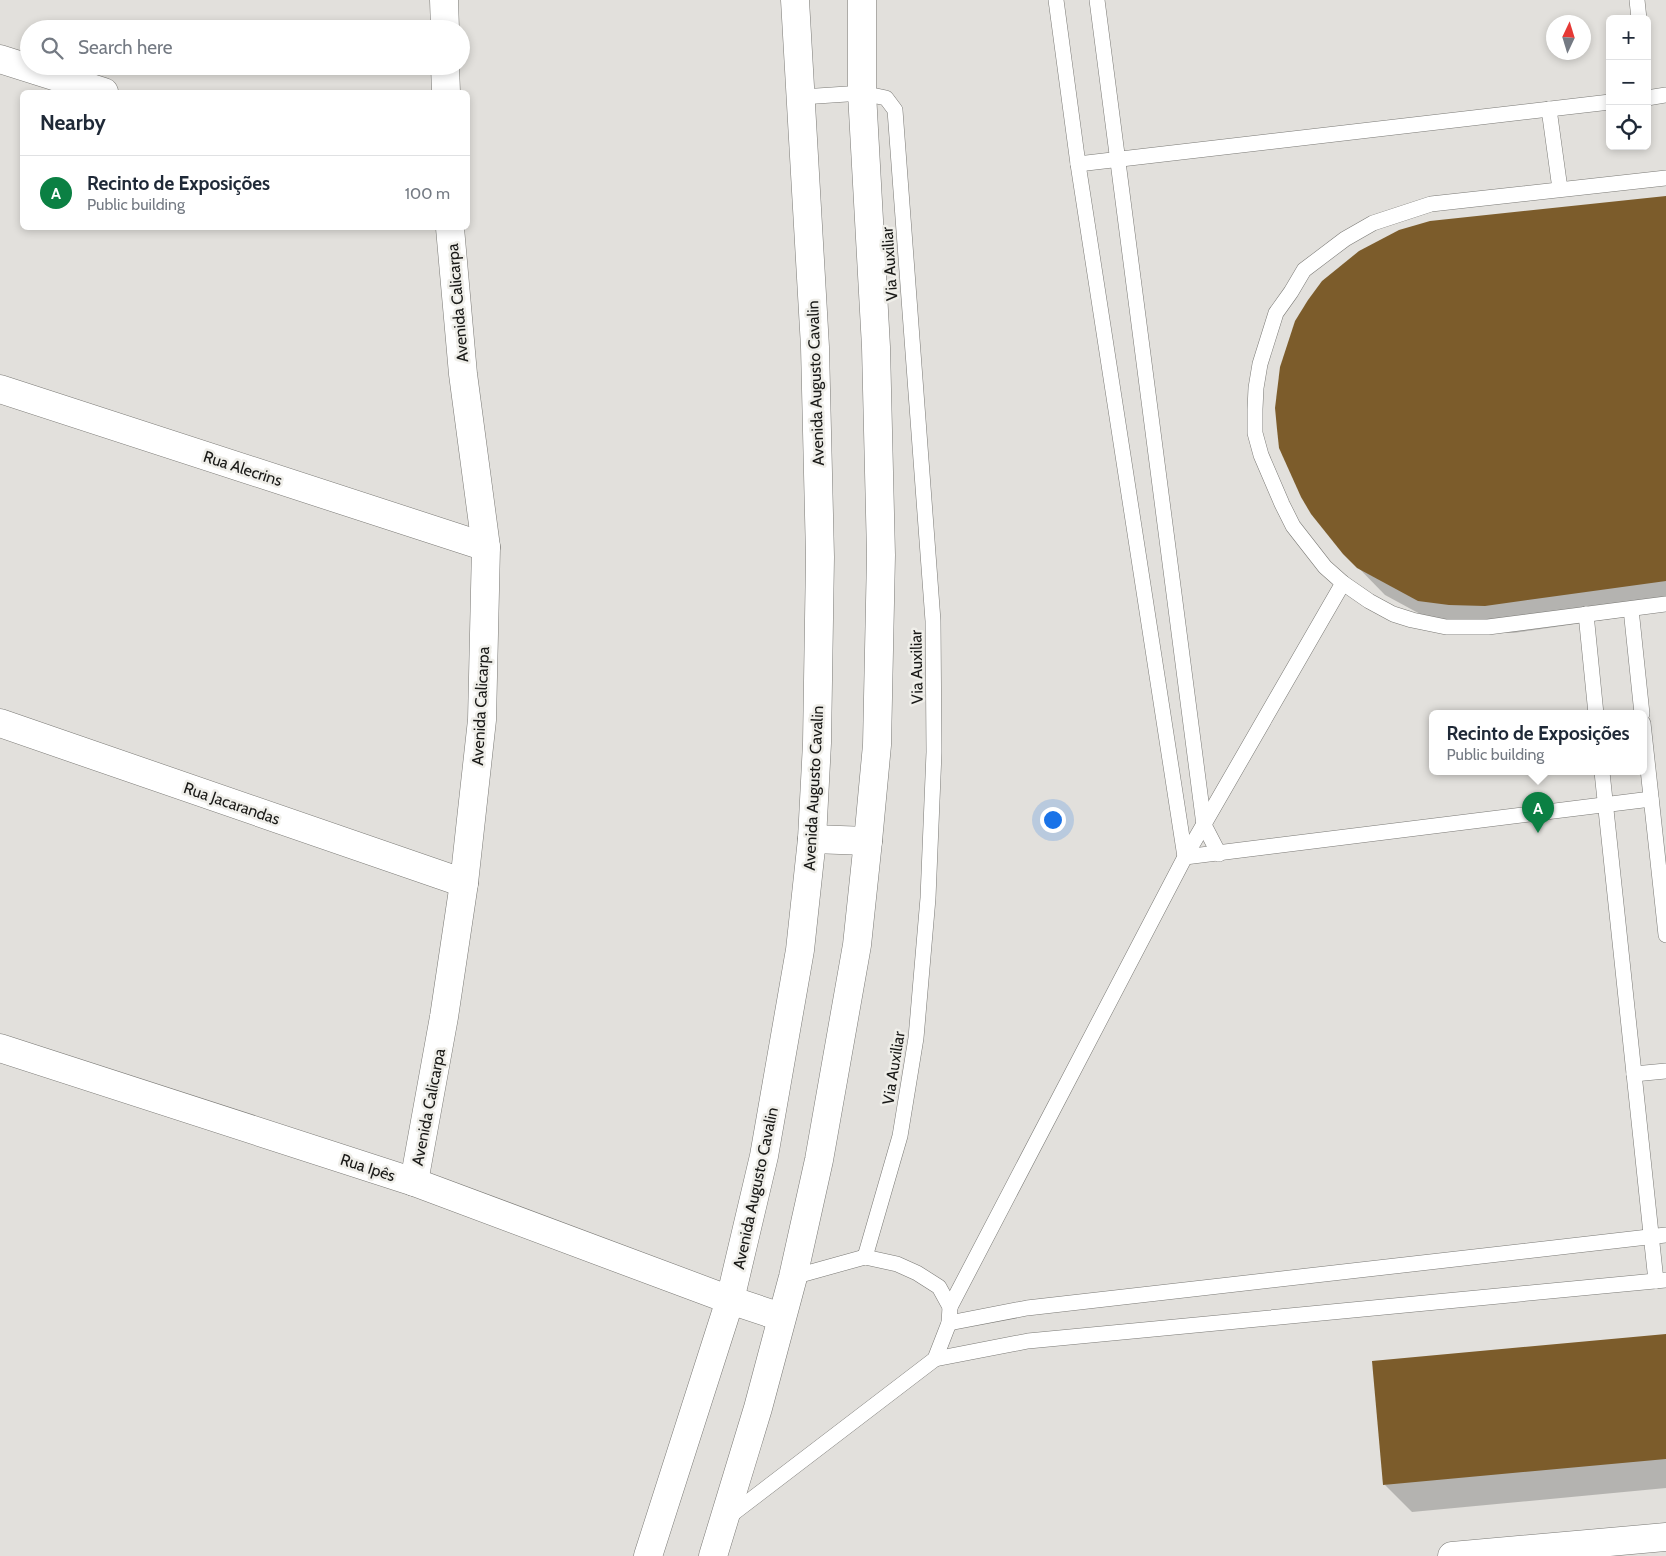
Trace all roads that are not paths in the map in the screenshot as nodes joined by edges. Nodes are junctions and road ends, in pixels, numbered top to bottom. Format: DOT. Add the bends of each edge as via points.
graph roads {
  1 [pos="444,0"];
  2 [pos="795,0"];
  3 [pos="862,0"];
  4 [pos="1056,0"];
  5 [pos="1097,0"];
  6 [pos="1637,0"];
  7 [pos="1639,15"];
  8 [pos="445,20"];
  9 [pos="0,58"];
  10 [pos="20,65"];
  11 [pos="52,75"];
  12 [pos="446,75"];
  13 [pos="98,90"];
  14 [pos="446,90"];
  15 [pos="862,93"];
  16 [pos="1651,94"];
  17 [pos="1666,95"];
  18 [pos="802,97"];
  19 [pos="1606,102"];
  20 [pos="1549,109"];
  21 [pos="1119,159"];
  22 [pos="1078,164"];
  23 [pos="1666,178"];
  24 [pos="1560,189"];
  25 [pos="450,230"];
  26 [pos="0,389"];
  27 [pos="486,547"];
  28 [pos="1344,583"];
  29 [pos="1666,604"];
  30 [pos="1630,608"];
  31 [pos="1586,614"];
  32 [pos="1596,710"];
  33 [pos="1642,710"];
  34 [pos="0,723"];
  35 [pos="1647,760"];
  36 [pos="1602,775"];
  37 [pos="1651,798"];
  38 [pos="1605,804"];
  39 [pos="1204,826"];
  40 [pos="812,838"];
  41 [pos="868,841"];
  42 [pos="1219,854"];
  43 [pos="1185,857"];
  44 [pos="464,883"];
  45 [pos="1666,935"];
  46 [pos="0,1048"];
  47 [pos="1666,1070"];
  48 [pos="1634,1074"];
  49 [pos="414,1182"];
  50 [pos="1658,1235"];
  51 [pos="865,1257"];
  52 [pos="793,1277"];
  53 [pos="1661,1281"];
  54 [pos="730,1300"];
  55 [pos="950,1307"];
  56 [pos="781,1317"];
  57 [pos="949,1323"];
  58 [pos="935,1359"];
  59 [pos="725,1519"];
  60 [pos="1666,1537"];
  61 [pos="648,1556"];
  62 [pos="713,1556"];
  63 [pos="1452,1556"];
  1 -- 8 [label="main road"];
  2 -- 18 [label="main road, Avenida Augusto Cavalin"];
  3 -- 15 [label="main road"];
  4 -- 22 [label="lane"];
  5 -- 21 [label="lane"];
  6 -- 7 [label="lane"];
  9 -- 10 [label="main road"];
  11 -- 13 [label="main road"];
  12 -- 14 [label="main road"];
  15 -- 18 [label="lane, Via Auxiliar"];
  15 -- 41 [label="main road" via="876,347 881,555 877,745"];
  15 -- 51 [label="lane, Via Auxiliar" via="886,98 895,110 933,621 934,752 928,898 916,1038 900,1136"];
  16 -- 17 [label="lane"];
  18 -- 40 [label="main road, Avenida Augusto Cavalin" via="815,347 820,557"];
  19 -- 20 [label="lane"];
  20 -- 21 [label="lane"];
  20 -- 24 [label="lane"];
  21 -- 22 [label="lane"];
  21 -- 39 [label="lane"];
  22 -- 43 [label="lane"];
  23 -- 24 [label="lane"];
  24 -- 28 [label="lane" via="1431,204 1373,223 1345,239 1304,270 1276,313 1260,364 1255,433 1261,455 1293,526 1325,567"];
  25 -- 27 [label="main road, Avenida Calicarpa" via="463,374"];
  26 -- 27 [label="main road, Rua Alecrins"];
  27 -- 44 [label="main road, Avenida Calicarpa" via="482,720"];
  28 -- 31 [label="lane" via="1393,614 1446,627 1488,628"];
  28 -- 39 [label="lane"];
  29 -- 30 [label="lane"];
  30 -- 31 [label="lane"];
  30 -- 33 [label="lane"];
  31 -- 32 [label="lane"];
  34 -- 44 [label="main road, Rua Jacarandas"];
  35 -- 37 [label="lane"];
  36 -- 38 [label="lane"];
  37 -- 38 [label="lane"];
  37 -- 45 [label="lane"];
  38 -- 42 [label="lane"];
  38 -- 48 [label="lane"];
  39 -- 42 [label="lane"];
  39 -- 43 [label="lane"];
  40 -- 41 [label="main road"];
  40 -- 54 [label="main road, Avenida Augusto Cavalin" via="800,950 773,1107"];
  41 -- 52 [label="main road" via="857,945 819,1160"];
  42 -- 43 [label="lane"];
  43 -- 55 [label="lane"];
  44 -- 49 [label="main road, Avenida Calicarpa" via="444,1018"];
  46 -- 49 [label="main road, Rua Ipês"];
  47 -- 48 [label="lane"];
  48 -- 50 [label="lane"];
  49 -- 54 [label="main road, Rua Ipês"];
  50 -- 53 [label="lane"];
  50 -- 57 [label="lane" via="1028,1308"];
  51 -- 52 [label="lane"];
  51 -- 55 [label="lane" via="897,1264 917,1273 939,1287"];
  52 -- 56 [label="main road"];
  53 -- 58 [label="lane" via="1028,1341"];
  54 -- 56 [label="main road, Rua Ipês"];
  54 -- 61 [label="main road, Avenida Augusto Cavalin"];
  55 -- 57 [label="lane"];
  56 -- 59 [label="main road"];
  57 -- 58 [label="lane"];
  58 -- 59 [label="lane"];
  59 -- 62 [label="main road"];
  60 -- 63 [label="main road"];
}
